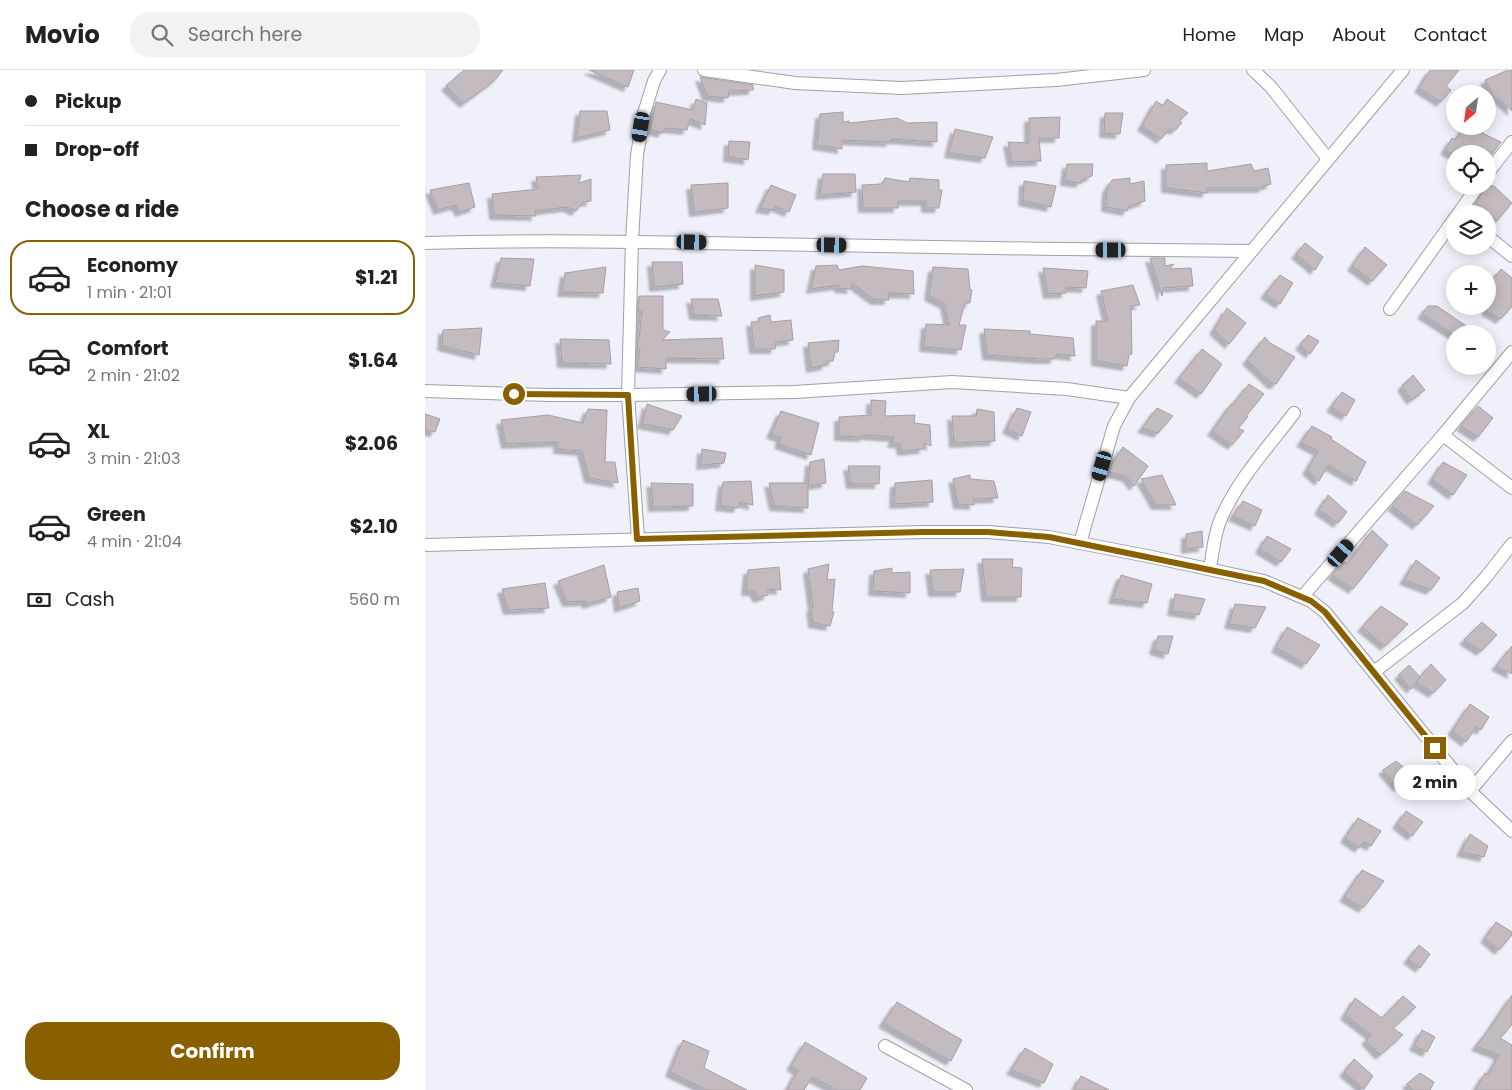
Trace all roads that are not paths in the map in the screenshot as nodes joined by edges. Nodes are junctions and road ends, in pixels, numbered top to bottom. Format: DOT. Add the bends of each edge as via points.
graph roads {
  1 [pos="660,70"];
  2 [pos="704,70"];
  3 [pos="1144,70"];
  4 [pos="1253,70"];
  5 [pos="1403,70"];
  6 [pos="1512,142"];
  7 [pos="1328,159"];
  8 [pos="1496,162"];
  9 [pos="1446,231"];
  10 [pos="632,241"];
  11 [pos="425,243"];
  12 [pos="1496,243"];
  13 [pos="1251,251"];
  14 [pos="1512,256"];
  15 [pos="1390,309"];
  16 [pos="1512,352"];
  17 [pos="425,391"];
  18 [pos="628,395"];
  19 [pos="1129,398"];
  20 [pos="1294,413"];
  21 [pos="1443,435"];
  22 [pos="1512,488"];
  23 [pos="637,539"];
  24 [pos="1080,543"];
  25 [pos="1512,544"];
  26 [pos="425,545"];
  27 [pos="1210,569"];
  28 [pos="1303,597"];
  29 [pos="1374,672"];
  30 [pos="1512,740"];
  31 [pos="1470,791"];
  32 [pos="1512,831"];
  33 [pos="885,1046"];
  34 [pos="966,1090"];
  1 -- 10 [label="street" via="644,113 637,155"];
  2 -- 3 [label="street" via="795,83 902,88 1056,80"];
  4 -- 7 [label="street" via="1271,87"];
  5 -- 7 [label="street"];
  6 -- 8 [label="street"];
  7 -- 13 [label="street"];
  9 -- 15 [label="street"];
  10 -- 11 [label="street"];
  10 -- 13 [label="street"];
  10 -- 18 [label="street"];
  12 -- 14 [label="street"];
  13 -- 19 [label="street"];
  16 -- 21 [label="street"];
  17 -- 18 [label="street"];
  18 -- 19 [label="street" via="794,392 952,382 1067,389"];
  18 -- 23 [label="street"];
  19 -- 24 [label="street" via="1114,426"];
  20 -- 27 [label="street" via="1237,488 1223,513"];
  21 -- 22 [label="street"];
  21 -- 28 [label="street"];
  23 -- 24 [label="street" via="988,532"];
  23 -- 26 [label="street"];
  24 -- 27 [label="street"];
  25 -- 29 [label="street" via="1463,603"];
  27 -- 28 [label="street" via="1264,581"];
  28 -- 29 [label="street" via="1325,612"];
  29 -- 31 [label="street"];
  30 -- 31 [label="street"];
  31 -- 32 [label="street"];
  33 -- 34 [label="street"];
}
